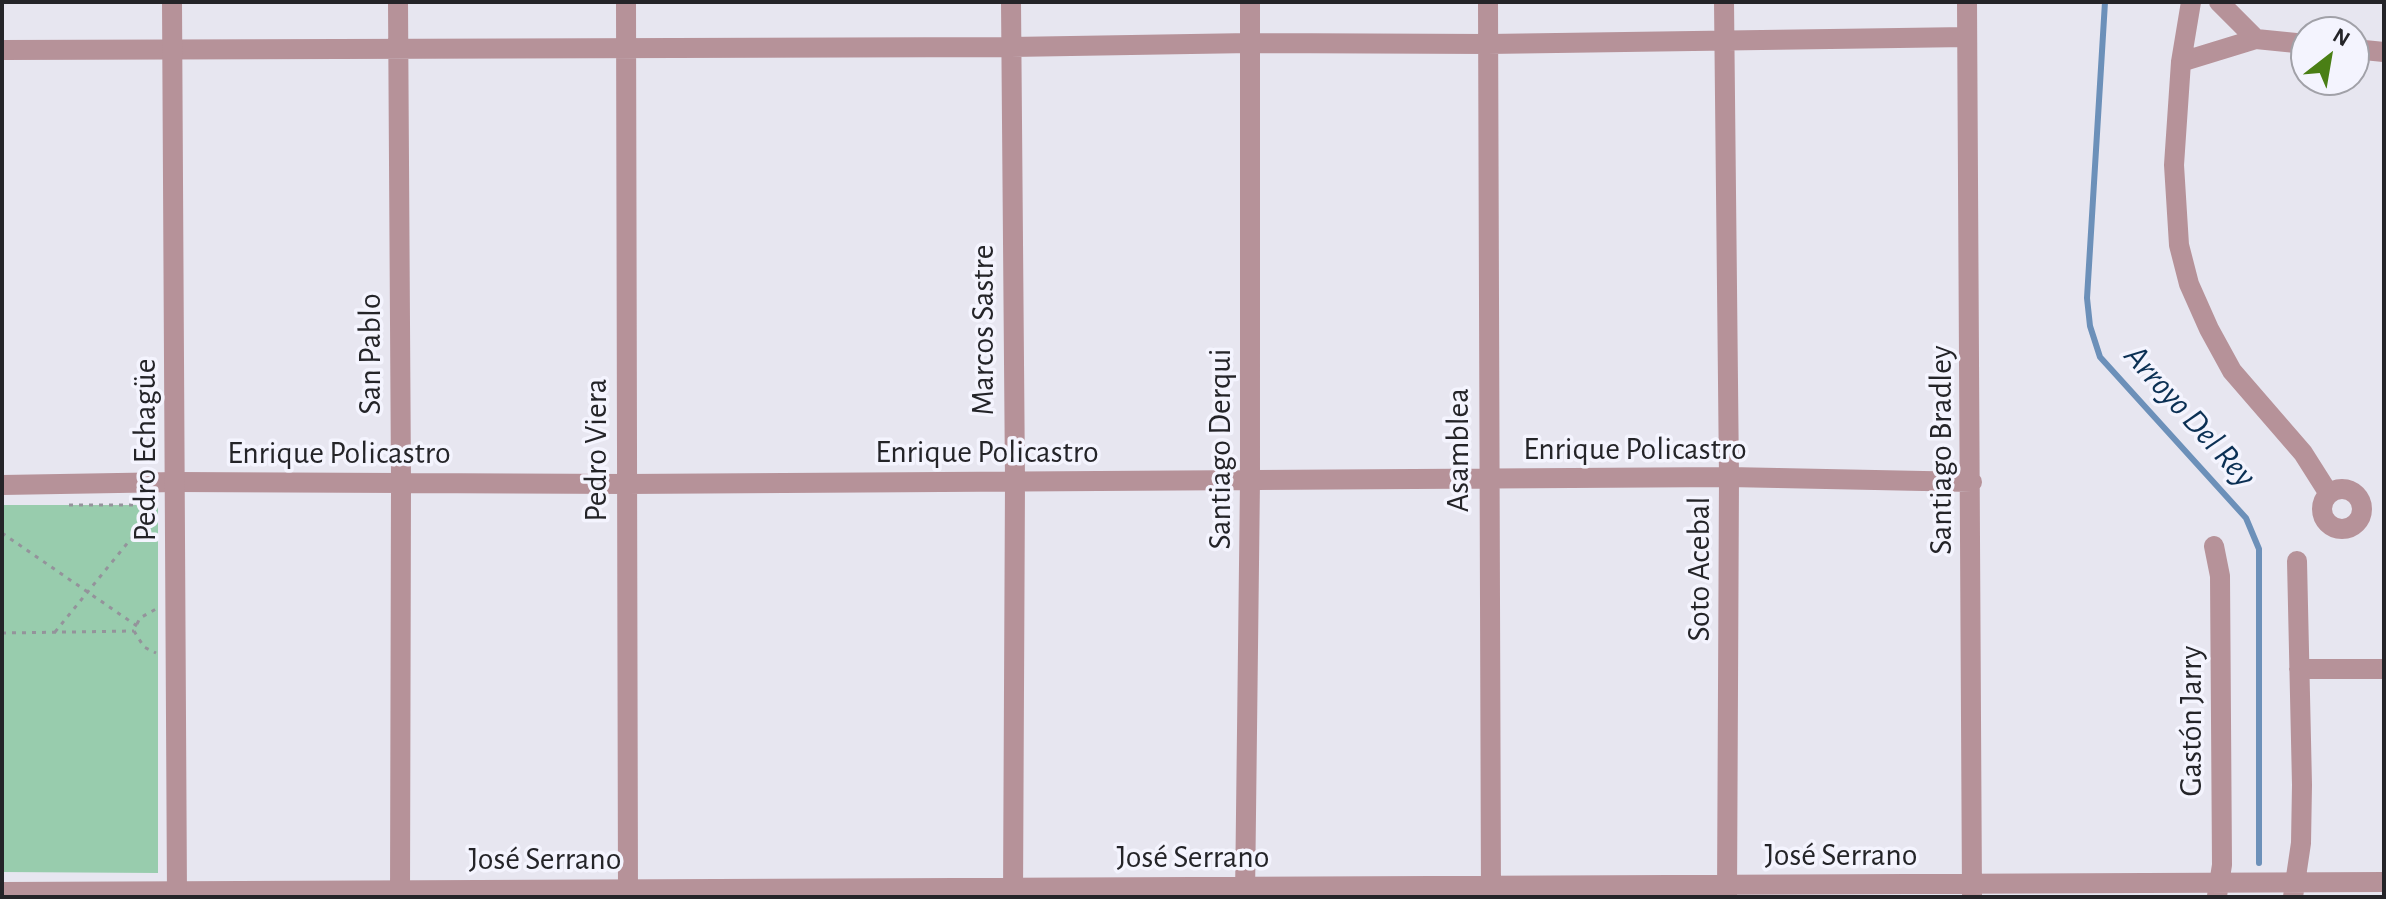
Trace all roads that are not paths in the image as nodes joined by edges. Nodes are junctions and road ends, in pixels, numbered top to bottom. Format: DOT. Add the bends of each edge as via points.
graph roads {
  1 [pos="172,2"];
  2 [pos="398,2"];
  3 [pos="626,2"];
  4 [pos="1011,2"];
  5 [pos="1250,2"];
  6 [pos="1488,2"];
  7 [pos="1724,2"];
  8 [pos="1967,2"];
  9 [pos="2191,2"];
  10 [pos="2219,2"];
  11 [pos="1967,37"];
  12 [pos="2256,39"];
  13 [pos="1724,42"];
  14 [pos="2290,42"];
  15 [pos="1251,43"];
  16 [pos="1488,44"];
  17 [pos="1011,47"];
  18 [pos="397,48"];
  19 [pos="627,48"];
  20 [pos="2,50"];
  21 [pos="172,51"];
  22 [pos="2181,62"];
  23 [pos="1729,477"];
  24 [pos="1488,480"];
  25 [pos="1015,481"];
  26 [pos="1250,481"];
  27 [pos="176,482"];
  28 [pos="1972,482"];
  29 [pos="401,483"];
  30 [pos="626,484"];
  31 [pos="2,485"];
  32 [pos="2329,494"];
  33 [pos="2214,546"];
  34 [pos="2297,561"];
  35 [pos="2299,669"];
  36 [pos="2384,669"];
  37 [pos="2384,882"];
  38 [pos="2294,889"];
  39 [pos="2219,890"];
  40 [pos="1491,891"];
  41 [pos="1727,891"];
  42 [pos="1972,891"];
  43 [pos="2,892"];
  44 [pos="1013,892"];
  45 [pos="1245,892"];
  46 [pos="400,893"];
  47 [pos="628,893"];
  48 [pos="177,894"];
  1 -- 21 [label="street, Pedro Echagüe"];
  2 -- 18 [label="street, San Pablo"];
  3 -- 19 [label="street, Pedro Viera"];
  4 -- 17 [label="street, Marcos Sastre"];
  5 -- 15 [label="street, Santiago Derqui"];
  6 -- 16 [label="street, Asamblea"];
  7 -- 13 [label="street, Soto Acebal"];
  8 -- 11 [label="street, Santiago Bradley"];
  9 -- 22 [label="street"];
  10 -- 12 [label="street"];
  11 -- 13 [label="street"];
  11 -- 28 [label="street, Santiago Bradley"];
  12 -- 14 [label="street"];
  12 -- 22 [label="street"];
  13 -- 16 [label="street"];
  13 -- 23 [label="street, Soto Acebal"];
  15 -- 16 [label="street"];
  15 -- 17 [label="street"];
  15 -- 26 [label="street, Santiago Derqui"];
  16 -- 24 [label="street, Asamblea"];
  17 -- 19 [label="street"];
  17 -- 25 [label="street, Marcos Sastre"];
  18 -- 19 [label="street"];
  18 -- 21 [label="street"];
  18 -- 29 [label="street, San Pablo"];
  19 -- 30 [label="street, Pedro Viera"];
  20 -- 21 [label="street"];
  21 -- 27 [label="street, Pedro Echagüe"];
  22 -- 32 [label="street" via="2174,177 2179,245 2189,284 2232,371 2303,453"];
  23 -- 24 [label="street, Enrique Policastro"];
  23 -- 28 [label="street, Enrique Policastro"];
  23 -- 41 [label="street, Soto Acebal"];
  24 -- 26 [label="street, Enrique Policastro"];
  24 -- 40 [label="street, Asamblea"];
  25 -- 26 [label="street, Enrique Policastro"];
  25 -- 30 [label="street, Enrique Policastro"];
  25 -- 44 [label="street, Marcos Sastre"];
  26 -- 45 [label="street, Santiago Derqui"];
  27 -- 29 [label="street, Enrique Policastro"];
  27 -- 31 [label="street, Enrique Policastro"];
  27 -- 48 [label="street, Pedro Echagüe"];
  28 -- 42 [label="street, Santiago Bradley"];
  29 -- 30 [label="street, Enrique Policastro"];
  29 -- 46 [label="street, San Pablo"];
  30 -- 47 [label="street, Pedro Viera"];
  33 -- 39 [label="street, Gastón Jarry" via="2220,576"];
  34 -- 35 [label="street"];
  35 -- 36 [label="street"];
  35 -- 38 [label="street" via="2302,814"];
  37 -- 38 [label="street, José Serrano"];
  38 -- 39 [label="street, José Serrano"];
  39 -- 42 [label="street, José Serrano"];
  40 -- 41 [label="street, José Serrano"];
  40 -- 45 [label="street, José Serrano"];
  41 -- 42 [label="street, José Serrano"];
  43 -- 48 [label="street, José Serrano"];
  44 -- 45 [label="street, José Serrano"];
  44 -- 47 [label="street, José Serrano"];
  46 -- 47 [label="street, José Serrano"];
  46 -- 48 [label="street, José Serrano"];
}
